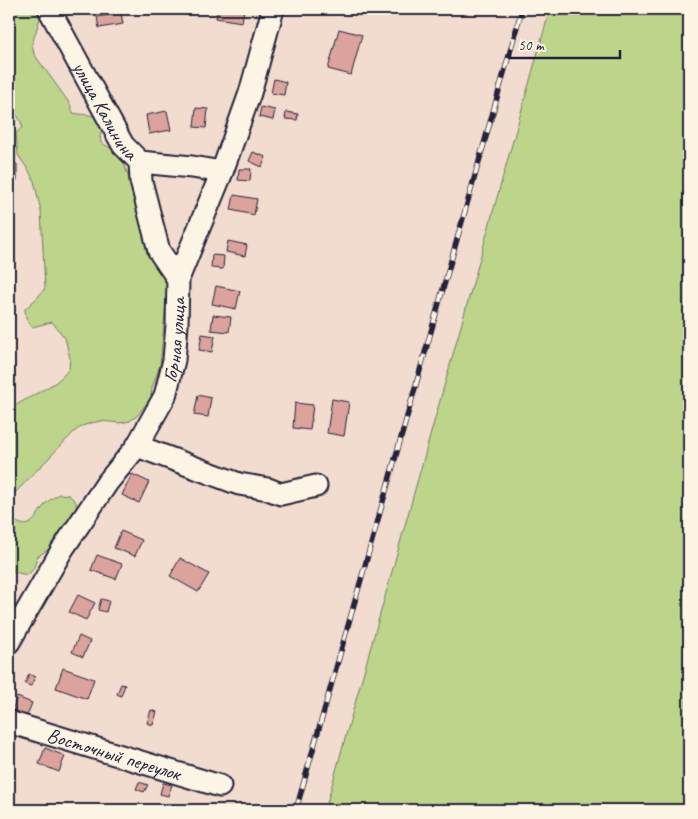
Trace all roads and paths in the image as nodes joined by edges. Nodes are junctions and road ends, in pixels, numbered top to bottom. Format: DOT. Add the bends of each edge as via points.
graph roads {
  1 [pos="49,9"];
  2 [pos="273,9"];
  3 [pos="140,162"];
  4 [pos="222,172"];
  5 [pos="178,279"];
  6 [pos="137,446"];
  7 [pos="316,486"];
  8 [pos="9,642"];
  9 [pos="9,721"];
  10 [pos="220,786"];
  1 -- 3 [label="street, улица Калинина" via="123,145"];
  2 -- 4 [label="street, Горная улица" via="250,93"];
  3 -- 4 [label="street, улица Калинина"];
  3 -- 5 [label="street" via="141,181 158,252"];
  4 -- 5 [label="street, Горная улица"];
  5 -- 6 [label="street, Горная улица" via="174,360 168,387"];
  6 -- 7 [label="street" via="239,484 281,494"];
  6 -- 8 [label="street, Горная улица" via="107,483 62,550"];
  9 -- 10 [label="street, Восточный переулок"];
}
